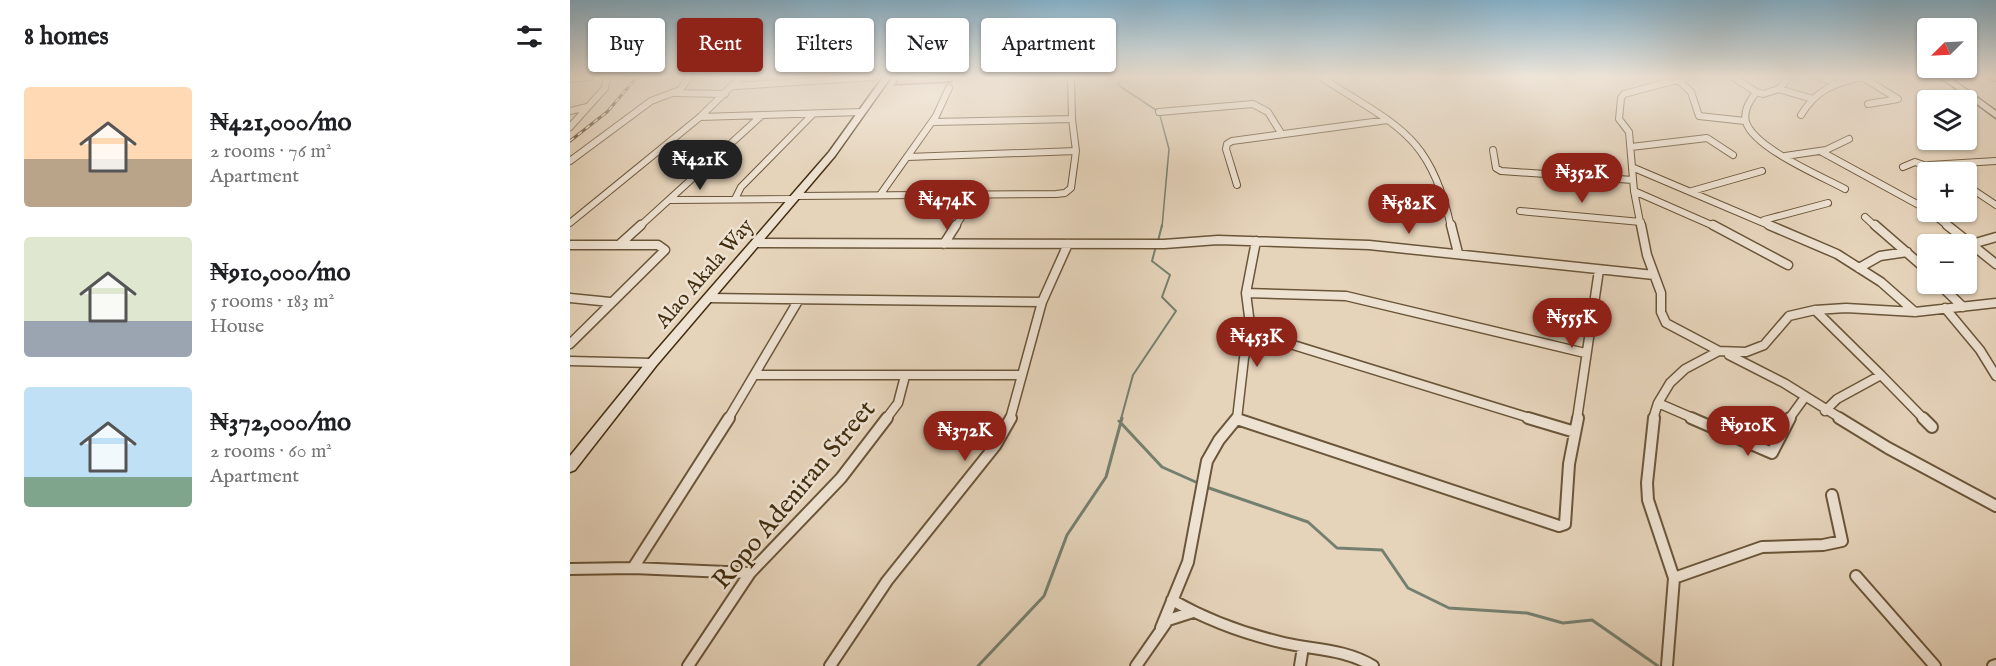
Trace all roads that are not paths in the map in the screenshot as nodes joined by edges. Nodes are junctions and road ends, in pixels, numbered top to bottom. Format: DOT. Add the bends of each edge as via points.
graph roads {
  1 [pos="586,108"];
  2 [pos="641,108"];
  3 [pos="710,108"];
  4 [pos="864,108"];
  5 [pos="939,108"];
  6 [pos="1072,108"];
  7 [pos="1206,108"];
  8 [pos="1261,108"];
  9 [pos="1370,108"];
  10 [pos="1620,108"];
  11 [pos="1696,108"];
  12 [pos="1745,108"];
  13 [pos="1806,108"];
  14 [pos="861,112"];
  15 [pos="1160,112"];
  16 [pos="813,114"];
  17 [pos="1801,115"];
  18 [pos="700,117"];
  19 [pos="761,117"];
  20 [pos="1072,119"];
  21 [pos="1389,120"];
  22 [pos="1745,121"];
  23 [pos="932,122"];
  24 [pos="570,127"];
  25 [pos="1281,133"];
  26 [pos="1849,139"];
  27 [pos="1631,147"];
  28 [pos="1493,150"];
  29 [pos="1076,151"];
  30 [pos="1822,152"];
  31 [pos="1733,155"];
  32 [pos="1785,156"];
  33 [pos="908,157"];
  34 [pos="570,161"];
  35 [pos="1996,161"];
  36 [pos="1917,162"];
  37 [pos="1977,162"];
  38 [pos="1902,167"];
  39 [pos="1634,168"];
  40 [pos="1762,171"];
  41 [pos="1633,180"];
  42 [pos="1237,185"];
  43 [pos="1845,189"];
  44 [pos="1634,191"];
  45 [pos="1691,192"];
  46 [pos="1977,192"];
  47 [pos="880,195"];
  48 [pos="976,195"];
  49 [pos="796,197"];
  50 [pos="671,200"];
  51 [pos="735,200"];
  52 [pos="1828,202"];
  53 [pos="1917,204"];
  54 [pos="1996,205"];
  55 [pos="1520,211"];
  56 [pos="1864,217"];
  57 [pos="1763,221"];
  58 [pos="1641,222"];
  59 [pos="1943,222"];
  60 [pos="570,223"];
  61 [pos="1959,234"];
  62 [pos="1996,237"];
  63 [pos="1256,241"];
  64 [pos="756,243"];
  65 [pos="1977,243"];
  66 [pos="620,244"];
  67 [pos="944,244"];
  68 [pos="1068,244"];
  69 [pos="570,245"];
  70 [pos="1977,248"];
  71 [pos="1907,252"];
  72 [pos="1458,253"];
  73 [pos="1917,261"];
  74 [pos="1996,264"];
  75 [pos="1788,265"];
  76 [pos="1860,268"];
  77 [pos="1599,270"];
  78 [pos="1654,275"];
  79 [pos="1246,293"];
  80 [pos="1949,294"];
  81 [pos="570,298"];
  82 [pos="709,298"];
  83 [pos="798,301"];
  84 [pos="610,302"];
  85 [pos="1042,302"];
  86 [pos="1996,303"];
  87 [pos="1963,307"];
  88 [pos="1945,308"];
  89 [pos="1815,310"];
  90 [pos="1915,312"];
  91 [pos="1251,332"];
  92 [pos="570,344"];
  93 [pos="1722,352"];
  94 [pos="1585,353"];
  95 [pos="570,361"];
  96 [pos="652,363"];
  97 [pos="756,375"];
  98 [pos="1020,375"];
  99 [pos="1881,375"];
  100 [pos="905,376"];
  101 [pos="1996,376"];
  102 [pos="1805,397"];
  103 [pos="1658,402"];
  104 [pos="1825,411"];
  105 [pos="1237,419"];
  106 [pos="1932,428"];
  107 [pos="1575,432"];
  108 [pos="570,466"];
  109 [pos="1833,495"];
  110 [pos="1996,506"];
  111 [pos="633,568"];
  112 [pos="570,569"];
  113 [pos="750,573"];
  114 [pos="1856,576"];
  115 [pos="1674,578"];
  116 [pos="1172,600"];
  117 [pos="1193,612"];
  118 [pos="1161,628"];
  119 [pos="1303,647"];
  120 [pos="1667,665"];
  121 [pos="688,666"];
  122 [pos="830,666"];
  123 [pos="1136,666"];
  124 [pos="1300,666"];
  125 [pos="1373,666"];
  126 [pos="1935,666"];
  1 -- 24 [label="street"];
  2 -- 34 [label="street"];
  3 -- 18 [label="street"];
  4 -- 14 [label="street, Alao Akala Way"];
  5 -- 23 [label="street"];
  6 -- 20 [label="street"];
  7 -- 15 [label="street"];
  8 -- 25 [label="street" via="1268,112"];
  9 -- 21 [label="street"];
  10 -- 27 [label="street" via="1619,119 1629,132"];
  11 -- 22 [label="street" via="1698,115"];
  12 -- 22 [label="street"];
  13 -- 17 [label="street"];
  14 -- 16 [label="street"];
  14 -- 49 [label="street, Alao Akala Way"];
  16 -- 19 [label="street"];
  16 -- 51 [label="street" via="741,187"];
  18 -- 19 [label="street"];
  18 -- 60 [label="street"];
  19 -- 50 [label="street"];
  20 -- 23 [label="street"];
  20 -- 29 [label="street"];
  21 -- 25 [label="street"];
  21 -- 72 [label="street" via="1430,162"];
  22 -- 32 [label="street" via="1757,136"];
  23 -- 33 [label="street"];
  25 -- 42 [label="street" via="1227,144 1228,161"];
  26 -- 30 [label="street"];
  27 -- 31 [label="street" via="1707,138"];
  27 -- 39 [label="street"];
  28 -- 41 [label="street" via="1496,168 1501,171"];
  29 -- 33 [label="street"];
  29 -- 48 [label="street" via="1073,182 1065,192"];
  30 -- 32 [label="street"];
  30 -- 53 [label="street"];
  32 -- 43 [label="street"];
  33 -- 47 [label="street"];
  35 -- 37 [label="street"];
  36 -- 38 [label="street"];
  39 -- 41 [label="street"];
  39 -- 45 [label="street"];
  40 -- 45 [label="street"];
  41 -- 44 [label="street"];
  44 -- 58 [label="street"];
  44 -- 75 [label="street" via="1701,219"];
  45 -- 57 [label="street"];
  46 -- 54 [label="street"];
  47 -- 48 [label="street"];
  47 -- 49 [label="street"];
  48 -- 67 [label="street"];
  49 -- 51 [label="street"];
  49 -- 64 [label="street, Alao Akala Way"];
  50 -- 51 [label="street"];
  50 -- 66 [label="street"];
  52 -- 57 [label="street"];
  55 -- 58 [label="street"];
  56 -- 71 [label="street"];
  57 -- 76 [label="street"];
  58 -- 78 [label="street"];
  59 -- 61 [label="street"];
  62 -- 65 [label="street"];
  63 -- 68 [label="street"];
  63 -- 72 [label="street"];
  63 -- 79 [label="street"];
  64 -- 67 [label="street"];
  64 -- 82 [label="street, Alao Akala Way"];
  66 -- 69 [label="street"];
  66 -- 84 [label="street" via="658,245 665,250"];
  67 -- 68 [label="street"];
  68 -- 85 [label="street"];
  70 -- 74 [label="street"];
  71 -- 73 [label="street"];
  71 -- 76 [label="street" via="1880,256"];
  72 -- 77 [label="street"];
  76 -- 90 [label="street"];
  77 -- 78 [label="street"];
  77 -- 94 [label="street"];
  78 -- 93 [label="street" via="1664,320"];
  79 -- 91 [label="street"];
  79 -- 94 [label="street" via="1346,296"];
  80 -- 87 [label="street"];
  81 -- 84 [label="street"];
  82 -- 83 [label="street"];
  82 -- 96 [label="street, Alao Akala Way"];
  83 -- 85 [label="street"];
  83 -- 97 [label="street"];
  84 -- 92 [label="street"];
  85 -- 98 [label="street"];
  86 -- 87 [label="street"];
  87 -- 88 [label="street"];
  88 -- 90 [label="street"];
  88 -- 101 [label="street"];
  89 -- 90 [label="street"];
  89 -- 93 [label="street" via="1789,316 1755,350"];
  89 -- 99 [label="street"];
  91 -- 105 [label="street"];
  91 -- 107 [label="street"];
  93 -- 102 [label="street"];
  93 -- 103 [label="street" via="1685,369"];
  94 -- 107 [label="street"];
  95 -- 96 [label="street"];
  96 -- 108 [label="street, Alao Akala Way"];
  97 -- 100 [label="street"];
  97 -- 111 [label="street"];
  98 -- 100 [label="street"];
  98 -- 122 [label="street" via="1014,412 995,446 888,581"];
  99 -- 104 [label="street" via="1837,399"];
  99 -- 106 [label="street"];
  100 -- 113 [label="street, Ropo Adeniran Street" via="898,403 841,478"];
  102 -- 103 [label="street" via="1772,453"];
  102 -- 104 [label="street"];
  103 -- 115 [label="street" via="1652,424 1648,500"];
  104 -- 110 [label="street"];
  105 -- 107 [label="street" via="1559,526 1565,524"];
  105 -- 116 [label="street" via="1207,462 1188,562"];
  109 -- 115 [label="street" via="1842,541 1762,547 1699,573"];
  111 -- 112 [label="street"];
  111 -- 113 [label="street"];
  113 -- 121 [label="street, Ropo Adeniran Street"];
  114 -- 126 [label="street"];
  115 -- 120 [label="street"];
  116 -- 117 [label="street"];
  116 -- 118 [label="street"];
  117 -- 118 [label="street" via="1168,620"];
  117 -- 119 [label="street" via="1225,626"];
  118 -- 123 [label="street"];
  119 -- 124 [label="street"];
  119 -- 125 [label="street" via="1352,653"];
}
